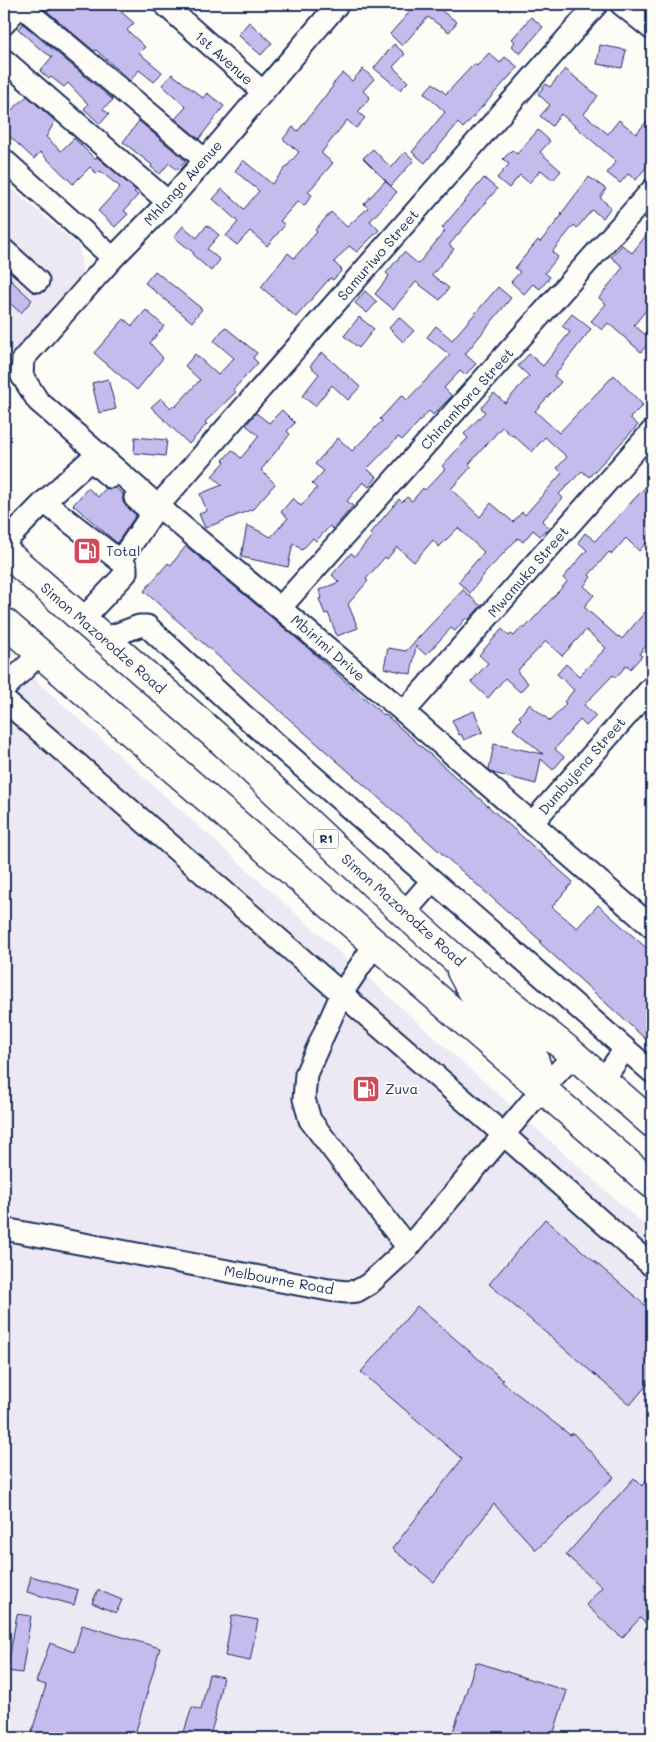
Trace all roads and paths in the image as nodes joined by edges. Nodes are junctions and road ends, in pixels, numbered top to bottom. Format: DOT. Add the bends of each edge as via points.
graph roads {
  1 [pos="20,4"];
  2 [pos="164,4"];
  3 [pos="338,4"];
  4 [pos="598,4"];
  5 [pos="621,4"];
  6 [pos="4,24"];
  7 [pos="652,29"];
  8 [pos="4,60"];
  9 [pos="263,92"];
  10 [pos="4,160"];
  11 [pos="205,160"];
  12 [pos="652,190"];
  13 [pos="168,202"];
  14 [pos="4,250"];
  15 [pos="113,258"];
  16 [pos="38,281"];
  17 [pos="23,359"];
  18 [pos="652,431"];
  19 [pos="44,502"];
  20 [pos="158,506"];
  21 [pos="4,543"];
  22 [pos="4,551"];
  23 [pos="121,561"];
  24 [pos="281,608"];
  25 [pos="82,620"];
  26 [pos="4,622"];
  27 [pos="104,639"];
  28 [pos="39,654"];
  29 [pos="652,687"];
  30 [pos="4,689"];
  31 [pos="4,700"];
  32 [pos="404,712"];
  33 [pos="243,715"];
  34 [pos="225,744"];
  35 [pos="532,823"];
  36 [pos="432,881"];
  37 [pos="404,913"];
  38 [pos="652,927"];
  39 [pos="375,944"];
  40 [pos="455,959"];
  41 [pos="342,993"];
  42 [pos="626,1049"];
  43 [pos="574,1055"];
  44 [pos="652,1072"];
  45 [pos="603,1080"];
  46 [pos="543,1088"];
  47 [pos="652,1122"];
  48 [pos="504,1135"];
  49 [pos="652,1184"];
  50 [pos="4,1229"];
  51 [pos="408,1248"];
  52 [pos="652,1266"];
  1 -- 6 [label="street"];
  1 -- 11 [label="street"];
  2 -- 9 [label="street, 1st Avenue"];
  3 -- 9 [label="street, Mhlanga Avenue"];
  4 -- 20 [label="street, Samuriwo Street"];
  5 -- 7 [label="street"];
  8 -- 13 [label="street"];
  9 -- 11 [label="street, Mhlanga Avenue"];
  10 -- 15 [label="street"];
  11 -- 13 [label="street, Mhlanga Avenue"];
  12 -- 24 [label="street, Chinamhora Street"];
  13 -- 15 [label="street, Mhlanga Avenue"];
  14 -- 16 [label="street"];
  15 -- 17 [label="street, Mhlanga Avenue"];
  17 -- 20 [label="street, Mbirimi Drive" via="22,376 38,401"];
  18 -- 32 [label="street, Mwamuka Street"];
  19 -- 21 [label="street"];
  19 -- 23 [label="street"];
  19 -- 23 [label="street" via="88,462 93,462 152,512"];
  20 -- 24 [label="street, Mbirimi Drive"];
  22 -- 25 [label="highway, Simon Mazorodze Road / R1"];
  23 -- 25 [label="street" via="126,573"];
  24 -- 32 [label="street, Mbirimi Drive"];
  25 -- 27 [label="highway, Simon Mazorodze Road / R1"];
  26 -- 28 [label="highway"];
  27 -- 33 [label="street" via="147,626"];
  27 -- 34 [label="highway, Simon Mazorodze Road / R1"];
  28 -- 30 [label="street"];
  28 -- 39 [label="highway"];
  29 -- 35 [label="street, Dumbujena Street"];
  31 -- 41 [label="street"];
  32 -- 35 [label="street, Mbirimi Drive"];
  33 -- 34 [label="street"];
  33 -- 36 [label="street"];
  34 -- 37 [label="highway, Simon Mazorodze Road / R1"];
  35 -- 38 [label="street, Mbirimi Drive"];
  36 -- 37 [label="street"];
  36 -- 42 [label="street"];
  37 -- 40 [label="highway, Simon Mazorodze Road / R1"];
  39 -- 41 [label="street"];
  39 -- 46 [label="highway"];
  40 -- 43 [label="highway, Simon Mazorodze Road / R1"];
  40 -- 46 [label="highway" via="482,1006 533,1055"];
  41 -- 48 [label="street"];
  41 -- 51 [label="street" via="306,1074 304,1099 310,1120"];
  42 -- 44 [label="street"];
  42 -- 45 [label="street"];
  43 -- 45 [label="highway, Simon Mazorodze Road / R1"];
  43 -- 46 [label="street, Melbourne Road"];
  45 -- 47 [label="highway, Simon Mazorodze Road / R1"];
  46 -- 48 [label="street, Melbourne Road"];
  46 -- 49 [label="highway"];
  48 -- 51 [label="street, Melbourne Road"];
  48 -- 52 [label="street"];
  50 -- 51 [label="street, Melbourne Road" via="346,1292 369,1284"];
}
